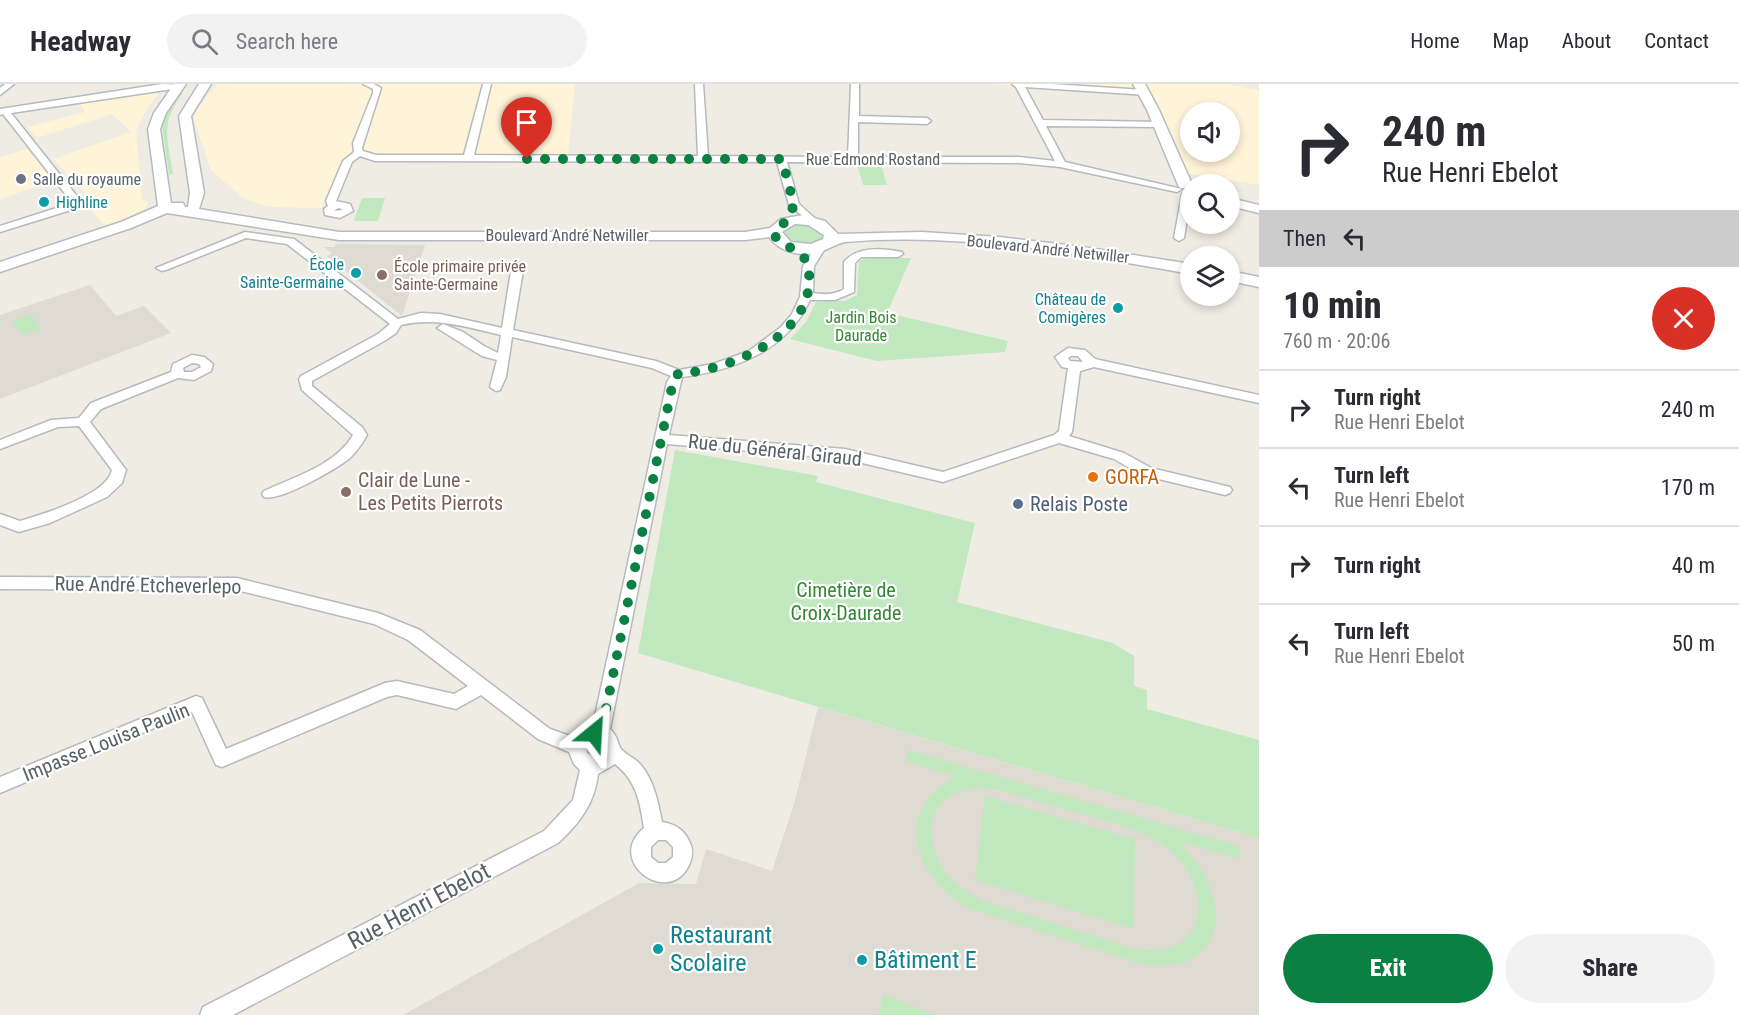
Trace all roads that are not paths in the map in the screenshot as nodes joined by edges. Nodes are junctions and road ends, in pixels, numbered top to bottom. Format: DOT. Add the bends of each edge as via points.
graph roads {
  1 [pos="10,84"];
  2 [pos="179,84"];
  3 [pos="206,84"];
  4 [pos="371,84"];
  5 [pos="487,84"];
  6 [pos="699,84"];
  7 [pos="853,84"];
  8 [pos="1017,84"];
  9 [pos="1142,88"];
  10 [pos="0,92"];
  11 [pos="2,112"];
  12 [pos="855,119"];
  13 [pos="927,121"];
  14 [pos="1039,123"];
  15 [pos="1160,124"];
  16 [pos="359,153"];
  17 [pos="468,159"];
  18 [pos="703,159"];
  19 [pos="782,159"];
  20 [pos="853,159"];
  21 [pos="1060,164"];
  22 [pos="1180,175"];
  23 [pos="1180,189"];
  24 [pos="1240,204"];
  25 [pos="794,205"];
  26 [pos="333,206"];
  27 [pos="165,208"];
  28 [pos="190,209"];
  29 [pos="1259,209"];
  30 [pos="814,222"];
  31 [pos="0,229"];
  32 [pos="1180,231"];
  33 [pos="389,234"];
  34 [pos="288,235"];
  35 [pos="783,236"];
  36 [pos="1179,238"];
  37 [pos="826,240"];
  38 [pos="898,254"];
  39 [pos="518,265"];
  40 [pos="808,265"];
  41 [pos="0,267"];
  42 [pos="1180,267"];
  43 [pos="162,268"];
  44 [pos="0,276"];
  45 [pos="1240,278"];
  46 [pos="1259,282"];
  47 [pos="807,296"];
  48 [pos="396,323"];
  49 [pos="443,328"];
  50 [pos="507,333"];
  51 [pos="504,357"];
  52 [pos="178,374"];
  53 [pos="678,374"];
  54 [pos="495,387"];
  55 [pos="1259,399"];
  56 [pos="83,422"];
  57 [pos="1059,438"];
  58 [pos="661,439"];
  59 [pos="0,445"];
  60 [pos="1225,490"];
  61 [pos="269,494"];
  62 [pos="0,519"];
  63 [pos="0,583"];
  64 [pos="482,686"];
  65 [pos="600,733"];
  66 [pos="577,746"];
  67 [pos="613,753"];
  68 [pos="590,764"];
  69 [pos="0,785"];
  70 [pos="654,833"];
  71 [pos="211,1015"];
  1 -- 10 [label="street"];
  2 -- 11 [label="street"];
  2 -- 27 [label="main road" via="154,129"];
  3 -- 28 [label="main road" via="185,116 197,193"];
  4 -- 16 [label="street" via="377,93 358,143"];
  5 -- 17 [label="street"];
  6 -- 18 [label="street"];
  7 -- 12 [label="street"];
  8 -- 9 [label="street"];
  8 -- 14 [label="street"];
  9 -- 15 [label="main road"];
  11 -- 31 [label="street" via="75,197 74,203 61,210"];
  12 -- 13 [label="street"];
  12 -- 20 [label="street"];
  14 -- 15 [label="street"];
  14 -- 21 [label="street"];
  15 -- 22 [label="main road"];
  16 -- 17 [label="street, Rue Edmond Rostand" via="375,158"];
  16 -- 26 [label="street" via="348,161 331,201"];
  17 -- 18 [label="street, Rue Edmond Rostand"];
  18 -- 19 [label="street, Rue Edmond Rostand"];
  19 -- 20 [label="street, Rue Edmond Rostand"];
  19 -- 25 [label="street"];
  20 -- 21 [label="street, Rue Edmond Rostand" via="1019,160"];
  21 -- 23 [label="street, Rue Edmond Rostand"];
  24 -- 29 [label="main road"];
  25 -- 30 [label="street"];
  25 -- 35 [label="street"];
  27 -- 28 [label="main road, Boulevard André Netwiller"];
  27 -- 41 [label="main road"];
  28 -- 33 [label="main road, Boulevard André Netwiller"];
  28 -- 34 [label="main road, Boulevard André Netwiller"];
  28 -- 44 [label="main road" via="152,227"];
  30 -- 35 [label="main road" via="800,220"];
  30 -- 37 [label="main road"];
  32 -- 36 [label="street"];
  33 -- 34 [label="main road, Boulevard André Netwiller"];
  33 -- 35 [label="main road, Boulevard André Netwiller"];
  34 -- 43 [label="street" via="237,237"];
  34 -- 48 [label="street"];
  35 -- 37 [label="main road, Boulevard André Netwiller" via="806,249"];
  35 -- 40 [label="street"];
  37 -- 40 [label="street" via="810,256"];
  37 -- 42 [label="main road, Boulevard André Netwiller" via="936,238 1018,244"];
  38 -- 47 [label="street" via="857,255 849,262 850,290 844,295"];
  39 -- 50 [label="street"];
  40 -- 47 [label="street"];
  45 -- 46 [label="main road"];
  47 -- 53 [label="street" via="798,315 758,352 728,365"];
  48 -- 50 [label="street" via="430,317"];
  48 -- 61 [label="street" via="382,337 305,379 306,387 357,430 360,435 356,445 318,471"];
  49 -- 51 [label="street" via="453,330 484,353"];
  50 -- 51 [label="street"];
  50 -- 53 [label="street" via="661,366"];
  51 -- 54 [label="street"];
  52 -- 56 [label="street" via="96,406"];
  53 -- 58 [label="street" via="671,388"];
  55 -- 57 [label="street" via="1090,362 1087,357 1068,352 1062,355 1063,362 1074,368 1065,432"];
  56 -- 59 [label="street" via="56,423"];
  56 -- 62 [label="street" via="119,470 117,480 102,494 45,519 19,527"];
  57 -- 58 [label="street, Rue du Général Giraud" via="943,477 845,454"];
  57 -- 60 [label="street" via="1119,456 1147,472"];
  58 -- 65 [label="street"];
  63 -- 64 [label="street, Rue André Etcheverlepo" via="237,584 378,619 414,635"];
  64 -- 66 [label="street, Rue André Etcheverlepo" via="544,734"];
  64 -- 69 [label="street, Impasse Louisa Paulin" via="456,702 397,688 385,690 222,759 196,703"];
  65 -- 66 [label="street" via="588,734"];
  65 -- 67 [label="street" via="612,743"];
  66 -- 68 [label="street" via="579,757"];
  67 -- 68 [label="street" via="604,763"];
  67 -- 70 [label="street" via="638,772"];
  68 -- 71 [label="street, Rue Henri Ebelot" via="581,806 551,837"];
}
